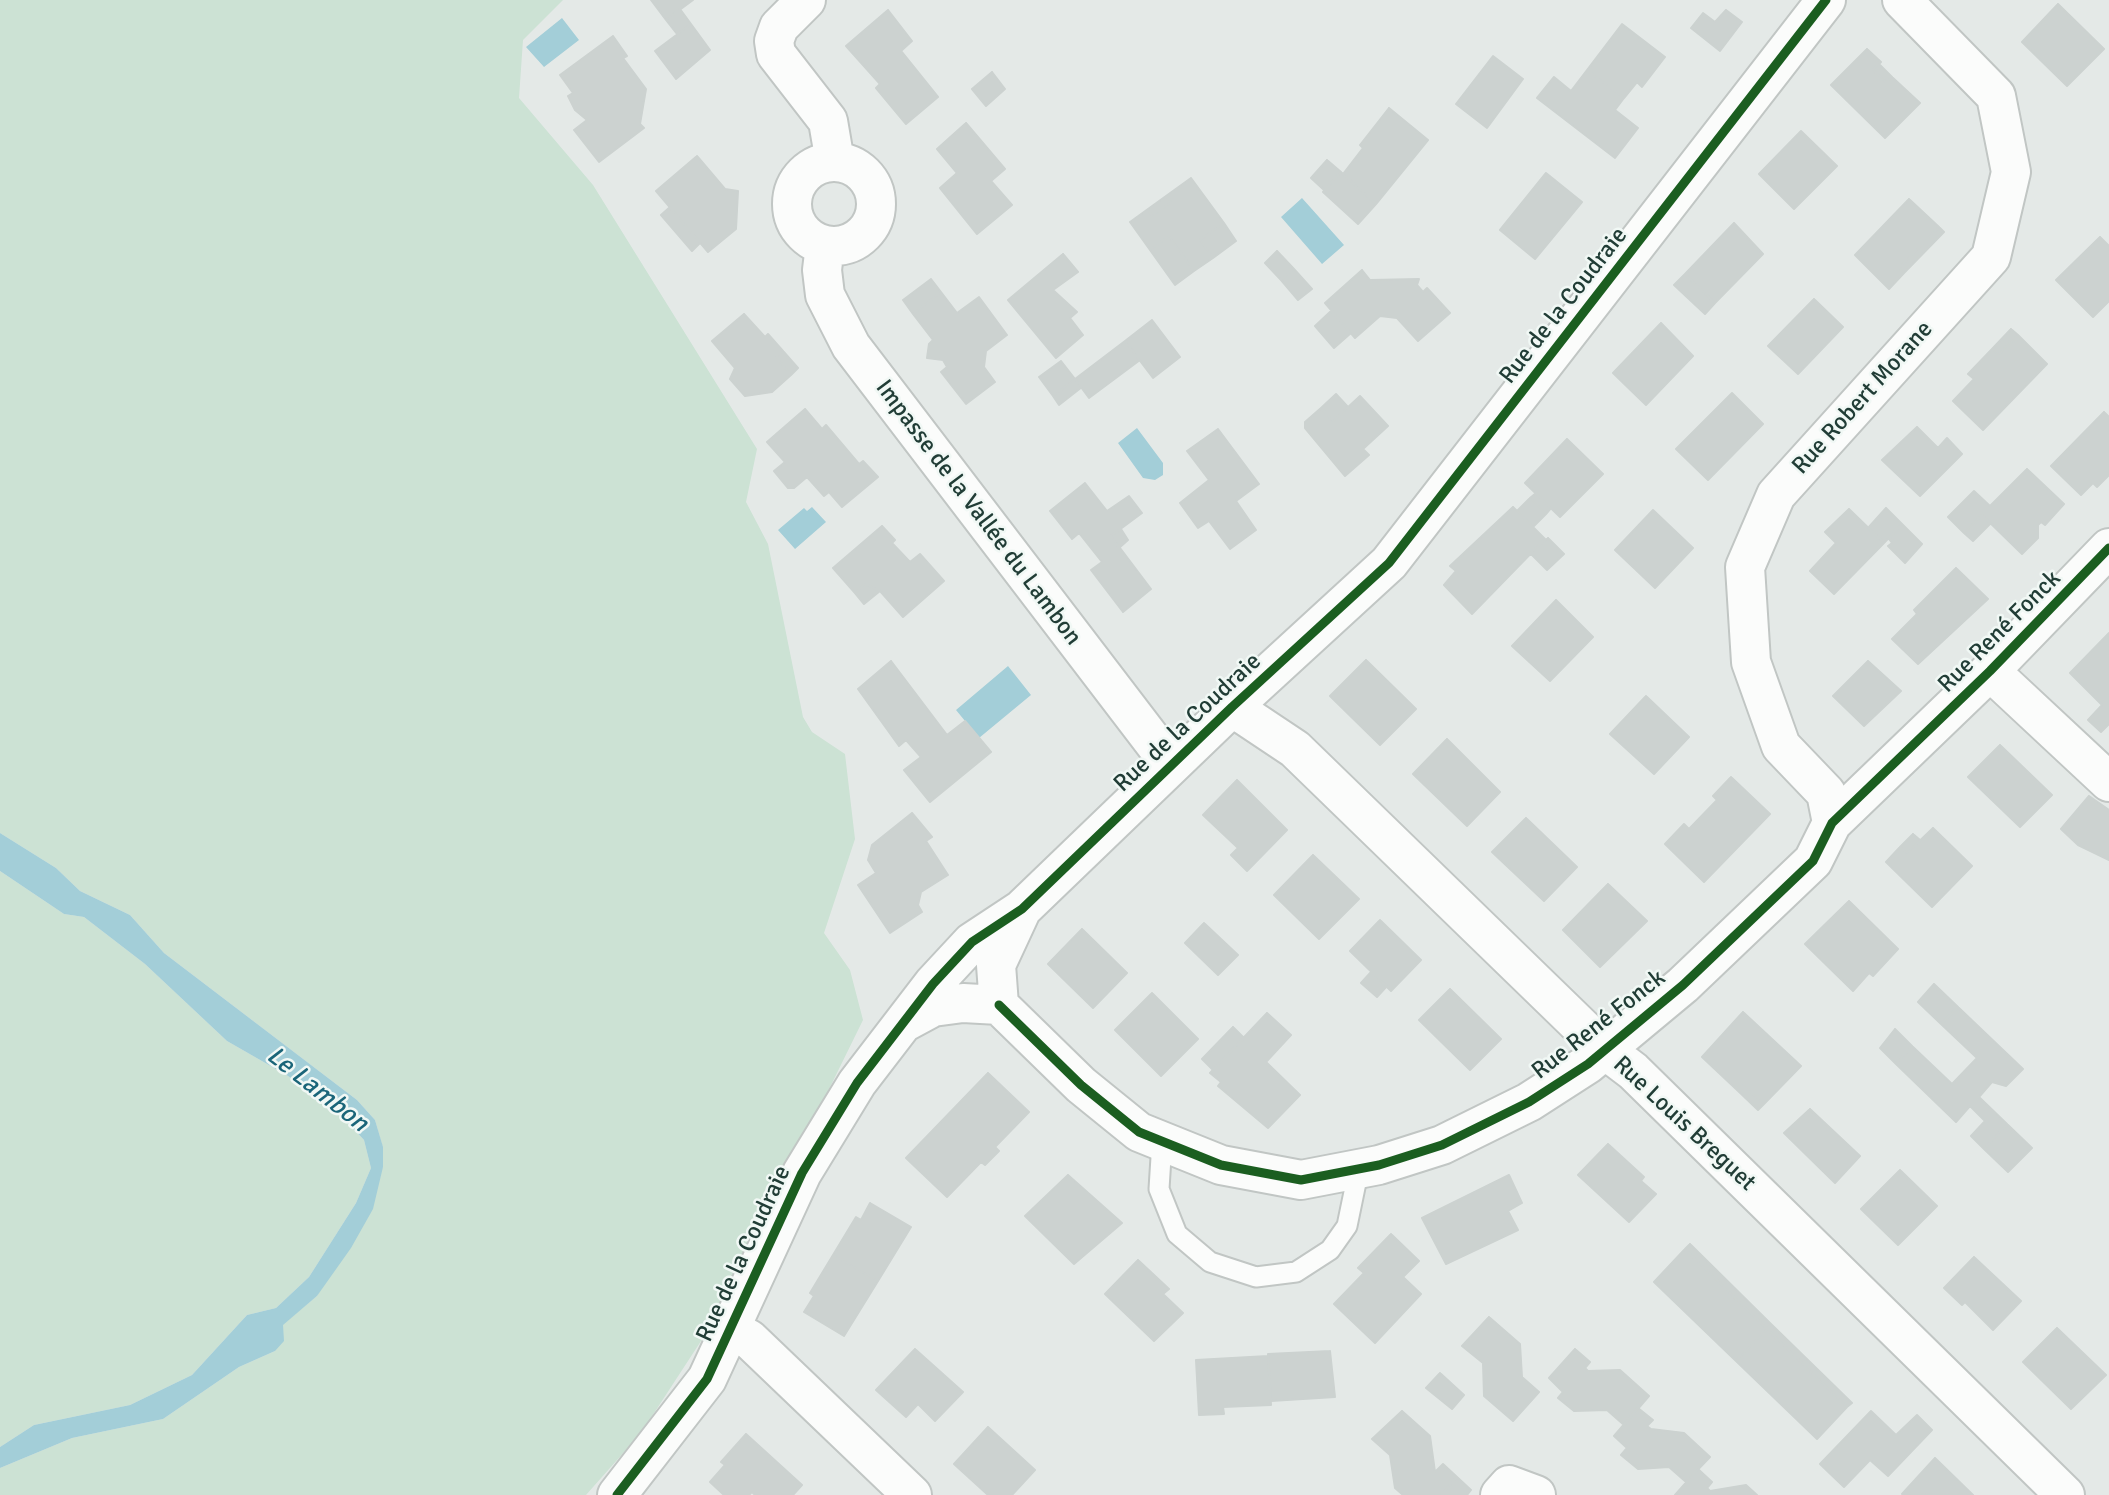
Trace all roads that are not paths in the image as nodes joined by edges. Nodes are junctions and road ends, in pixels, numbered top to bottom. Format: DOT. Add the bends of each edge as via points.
graph roads {
  1 [pos="806,0"];
  2 [pos="1826,0"];
  3 [pos="1902,0"];
  4 [pos="835,162"];
  5 [pos="825,245"];
  6 [pos="2109,548"];
  7 [pos="1990,671"];
  8 [pos="1232,707"];
  9 [pos="1171,765"];
  10 [pos="2109,782"];
  11 [pos="1832,823"];
  12 [pos="1022,909"];
  13 [pos="999,1006"];
  14 [pos="907,1021"];
  15 [pos="1604,1049"];
  16 [pos="1162,1141"];
  17 [pos="1359,1168"];
  18 [pos="730,1329"];
  19 [pos="617,1495"];
  20 [pos="912,1495"];
  21 [pos="1500,1495"];
  22 [pos="1536,1495"];
  23 [pos="2065,1495"];
  1 -- 4 [label="street" via="779,27 776,54 828,121"];
  2 -- 8 [label="street, Rue de la Coudraie" via="1389,563"];
  3 -- 11 [label="street, Rue Robert Morane" via="1996,96 2011,172 1990,257 1776,495 1745,567 1751,662 1781,746 1826,793"];
  4 -- 5 [label="street" via="808,170 793,193 792,206 802,232"];
  4 -- 5 [label="street" via="847,164 867,178 876,202 870,226 861,235 851,242"];
  5 -- 9 [label="street, Impasse de la Vallée du Lambon" via="825,295 851,346"];
  6 -- 7 [label="street, Rue René Fonck"];
  7 -- 10 [label="street"];
  7 -- 11 [label="street, Rue René Fonck"];
  8 -- 9 [label="street, Rue de la Coudraie"];
  8 -- 15 [label="street, Rue Louis Breguet" via="1295,749"];
  9 -- 12 [label="street, Rue de la Coudraie"];
  11 -- 15 [label="street, Rue René Fonck" via="1814,861 1683,985"];
  12 -- 13 [label="street, Rue de la Coudraie" via="996,965"];
  12 -- 14 [label="street, Rue de la Coudraie" via="972,942"];
  13 -- 14 [label="street, Rue de la Coudraie" via="963,1003 933,1007"];
  13 -- 16 [label="street, Rue René Fonck" via="1082,1085 1139,1132"];
  14 -- 18 [label="street, Rue de la Coudraie" via="858,1083 802,1173"];
  15 -- 17 [label="street, Rue René Fonck" via="1529,1102 1443,1145"];
  15 -- 23 [label="street, Rue Louis Breguet" via="1633,1070"];
  16 -- 17 [label="street, Rue René Fonck" via="1222,1165 1301,1180"];
  16 -- 17 [label="lane" via="1159,1189 1177,1234 1210,1262 1256,1278 1296,1272 1330,1250 1347,1226"];
  18 -- 19 [label="street, Rue de la Coudraie" via="707,1379"];
  18 -- 20 [label="street" via="749,1339"];
  21 -- 22 [label="street" via="1509,1485"];
}
